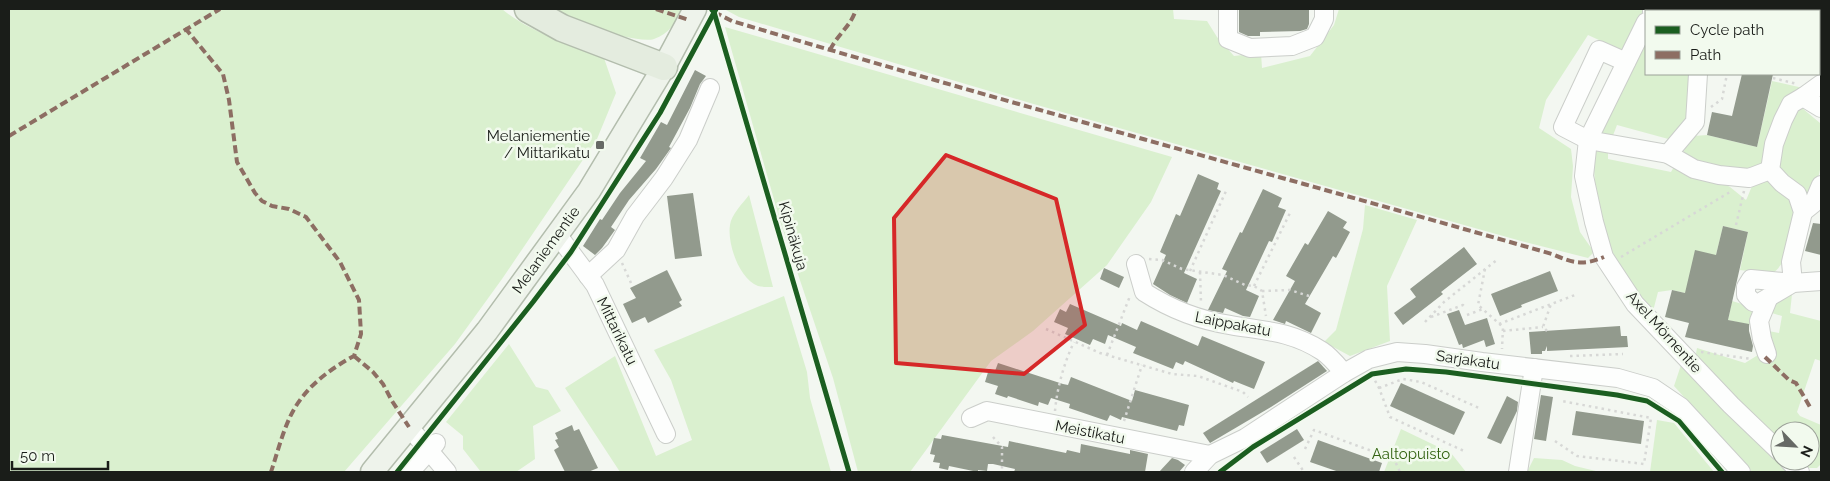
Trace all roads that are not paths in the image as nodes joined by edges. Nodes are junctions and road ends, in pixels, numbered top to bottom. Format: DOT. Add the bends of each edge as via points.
graph roads {
  1 [pos="528,9"];
  2 [pos="695,9"];
  3 [pos="1228,9"];
  4 [pos="1324,9"];
  5 [pos="1645,24"];
  6 [pos="1626,62"];
  7 [pos="664,67"];
  8 [pos="1698,75"];
  9 [pos="710,88"];
  10 [pos="1813,90"];
  11 [pos="1821,108"];
  12 [pos="1588,140"];
  13 [pos="1668,154"];
  14 [pos="1770,170"];
  15 [pos="1821,184"];
  16 [pos="1803,212"];
  17 [pos="557,234"];
  18 [pos="1136,264"];
  19 [pos="588,276"];
  20 [pos="1821,280"];
  21 [pos="1793,283"];
  22 [pos="1768,299"];
  23 [pos="1767,354"];
  24 [pos="1534,368"];
  25 [pos="1344,373"];
  26 [pos="971,418"];
  27 [pos="409,427"];
  28 [pos="666,434"];
  29 [pos="1770,442"];
  30 [pos="432,447"];
  31 [pos="1210,455"];
  32 [pos="372,472"];
  33 [pos="410,472"];
  34 [pos="447,472"];
  35 [pos="1194,472"];
  36 [pos="1518,472"];
  37 [pos="1741,472"];
  1 -- 7 [label="highway" via="562,28"];
  2 -- 7 [label="main road, Melaniementie"];
  3 -- 4 [label="street" via="1228,39 1250,48 1292,46 1315,37 1324,19"];
  5 -- 6 [label="street, Axel Mörnentie"];
  6 -- 12 [label="street, Axel Mörnentie"];
  6 -- 12 [label="street" via="1599,50 1563,128"];
  7 -- 17 [label="main road, Melaniementie" via="589,191"];
  8 -- 13 [label="street" via="1695,122"];
  9 -- 19 [label="street" via="688,140 664,178 635,216 616,250"];
  10 -- 11 [label="street"];
  10 -- 14 [label="street" via="1791,104 1774,144"];
  12 -- 13 [label="street"];
  12 -- 29 [label="street, Axel Mörnentie" via="1584,176 1604,257 1635,304"];
  13 -- 14 [label="street" via="1694,169 1719,175 1748,179"];
  14 -- 16 [label="street" via="1797,194"];
  15 -- 16 [label="street" via="1813,204"];
  16 -- 21 [label="street" via="1791,262"];
  17 -- 19 [label="street, Mittarikatu"];
  17 -- 27 [label="main road, Melaniementie" via="487,331"];
  18 -- 25 [label="street, Laippakatu" via="1144,292 1166,306 1202,319 1294,337 1323,352"];
  19 -- 28 [label="street, Mittarikatu"];
  20 -- 21 [label="street"];
  21 -- 22 [label="street"];
  21 -- 22 [label="street" via="1751,279 1746,295 1759,304"];
  22 -- 23 [label="street" via="1759,321"];
  24 -- 25 [label="street, Sarjakatu" via="1397,352 1369,359"];
  24 -- 36 [label="street"];
  24 -- 37 [label="street, Sarjakatu" via="1618,378 1653,388 1681,407"];
  25 -- 31 [label="street, Sarjakatu" via="1245,438"];
  26 -- 31 [label="street, Meistikatu" via="987,411"];
  27 -- 30 [label="street"];
  27 -- 32 [label="main road, Melaniementie"];
  30 -- 33 [label="street"];
  30 -- 34 [label="street"];
  31 -- 35 [label="street, Sarjakatu"];
}
